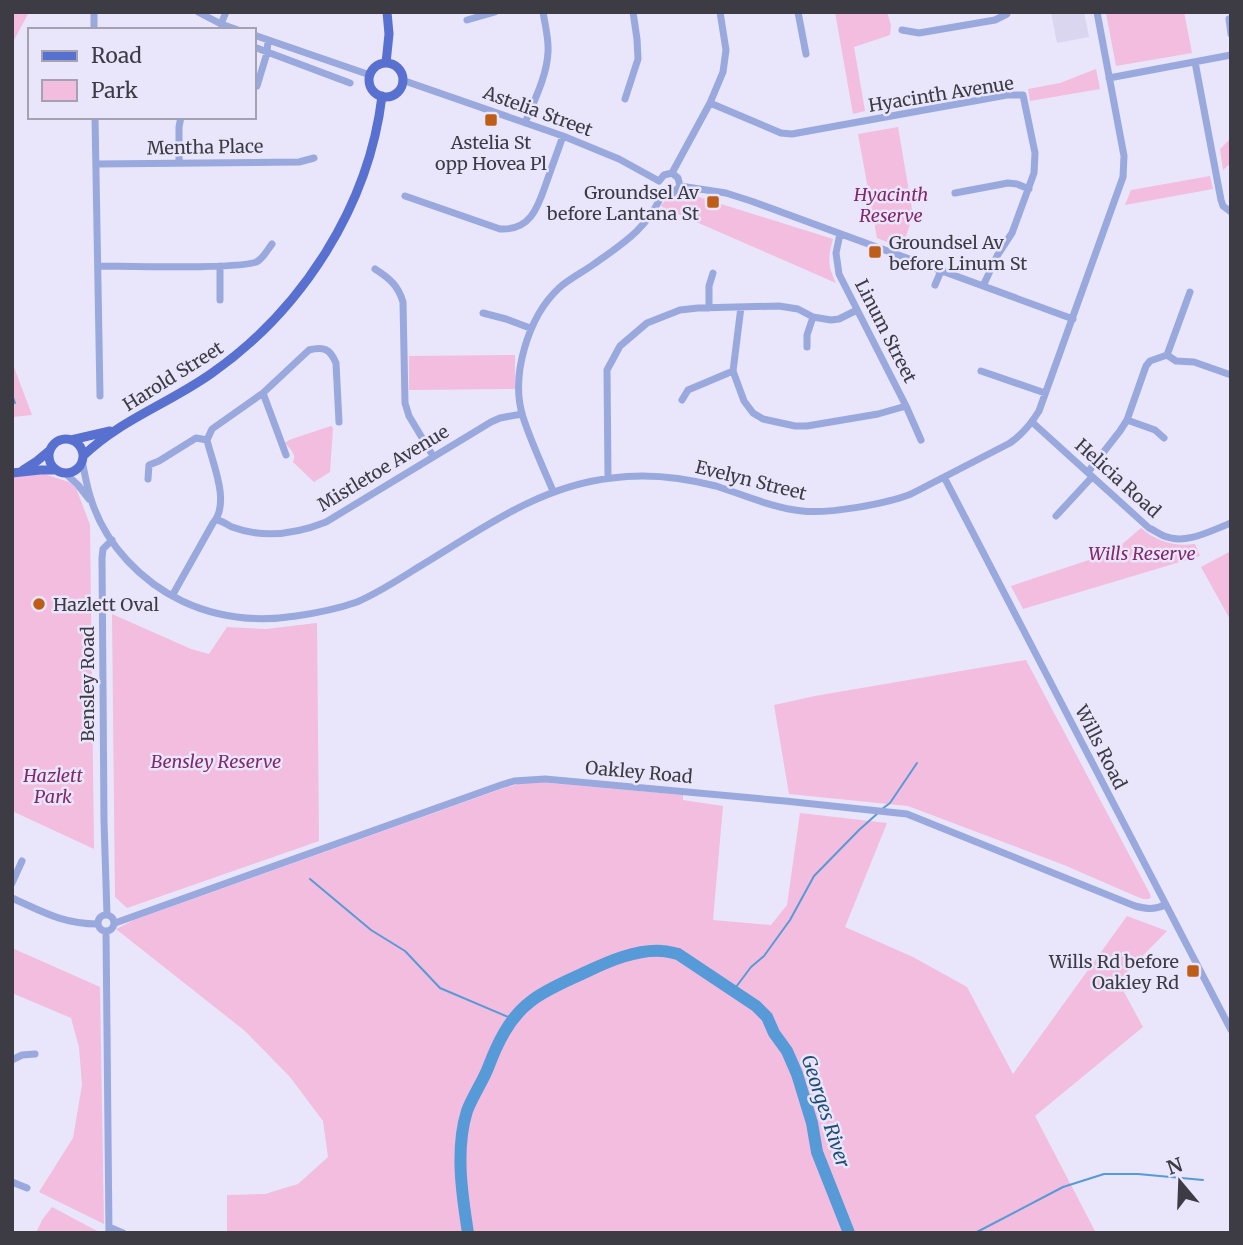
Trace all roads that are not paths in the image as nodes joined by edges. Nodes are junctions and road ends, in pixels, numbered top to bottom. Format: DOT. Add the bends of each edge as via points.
graph roads {
  1 [pos="198,12"];
  2 [pos="226,12"];
  3 [pos="387,12"];
  4 [pos="495,12"];
  5 [pos="543,12"];
  6 [pos="633,12"];
  7 [pos="720,12"];
  8 [pos="798,12"];
  9 [pos="1007,12"];
  10 [pos="1097,12"];
  11 [pos="1229,19"];
  12 [pos="467,20"];
  13 [pos="221,24"];
  14 [pos="232,28"];
  15 [pos="902,30"];
  16 [pos="1231,34"];
  17 [pos="256,36"];
  18 [pos="268,40"];
  19 [pos="256,48"];
  20 [pos="267,53"];
  21 [pos="806,54"];
  22 [pos="1231,55"];
  23 [pos="1195,62"];
  24 [pos="386,63"];
  25 [pos="370,75"];
  26 [pos="1109,78"];
  27 [pos="402,80"];
  28 [pos="350,83"];
  29 [pos="257,86"];
  30 [pos="382,96"];
  31 [pos="625,99"];
  32 [pos="709,103"];
  33 [pos="95,119"];
  34 [pos="181,119"];
  35 [pos="525,123"];
  36 [pos="563,136"];
  37 [pos="314,158"];
  38 [pos="179,163"];
  39 [pos="96,164"];
  40 [pos="672,173"];
  41 [pos="659,181"];
  42 [pos="680,186"];
  43 [pos="1029,189"];
  44 [pos="663,192"];
  45 [pos="955,193"];
  46 [pos="405,196"];
  47 [pos="1231,212"];
  48 [pos="840,234"];
  49 [pos="272,244"];
  50 [pos="98,266"];
  51 [pos="220,266"];
  52 [pos="375,269"];
  53 [pos="941,271"];
  54 [pos="713,273"];
  55 [pos="935,285"];
  56 [pos="983,286"];
  57 [pos="1190,292"];
  58 [pos="220,300"];
  59 [pos="741,307"];
  60 [pos="709,308"];
  61 [pos="857,310"];
  62 [pos="483,313"];
  63 [pos="813,317"];
  64 [pos="1073,318"];
  65 [pos="530,328"];
  66 [pos="807,348"];
  67 [pos="1167,355"];
  68 [pos="733,371"];
  69 [pos="981,371"];
  70 [pos="1231,375"];
  71 [pos="263,393"];
  72 [pos="1045,393"];
  73 [pos="100,396"];
  74 [pos="682,400"];
  75 [pos="906,406"];
  76 [pos="522,414"];
  77 [pos="1126,420"];
  78 [pos="339,422"];
  79 [pos="1032,422"];
  80 [pos="117,429"];
  81 [pos="1164,438"];
  82 [pos="71,439"];
  83 [pos="207,440"];
  84 [pos="922,440"];
  85 [pos="49,451"];
  86 [pos="286,455"];
  87 [pos="433,456"];
  88 [pos="83,459"];
  89 [pos="15,472"];
  90 [pos="61,472"];
  91 [pos="1090,475"];
  92 [pos="944,477"];
  93 [pos="608,478"];
  94 [pos="148,479"];
  95 [pos="553,491"];
  96 [pos="92,502"];
  97 [pos="1056,516"];
  98 [pos="217,520"];
  99 [pos="1231,523"];
  100 [pos="112,540"];
  101 [pos="172,596"];
  102 [pos="22,861"];
  103 [pos="12,883"];
  104 [pos="12,898"];
  105 [pos="1165,905"];
  106 [pos="107,915"];
  107 [pos="115,923"];
  108 [pos="98,924"];
  109 [pos="106,932"];
  110 [pos="1231,1030"];
  111 [pos="35,1054"];
  112 [pos="12,1060"];
  113 [pos="12,1182"];
  114 [pos="27,1188"];
  115 [pos="109,1230"];
  116 [pos="123,1233"];
  1 -- 13 [label="street"];
  2 -- 13 [label="street"];
  3 -- 24 [label="main road"];
  4 -- 12 [label="street"];
  5 -- 35 [label="street" via="548,56"];
  6 -- 31 [label="street" via="638,59"];
  7 -- 32 [label="street" via="725,62"];
  8 -- 21 [label="street"];
  9 -- 15 [label="street" via="995,20 919,33"];
  10 -- 26 [label="street, Evelyn Street"];
  11 -- 16 [label="street"];
  13 -- 14 [label="street"];
  17 -- 18 [label="street"];
  18 -- 20 [label="street"];
  18 -- 25 [label="street"];
  19 -- 20 [label="street"];
  20 -- 28 [label="street"];
  20 -- 29 [label="street"];
  22 -- 23 [label="street"];
  23 -- 26 [label="street"];
  23 -- 47 [label="street" via="1221,200"];
  24 -- 25 [label="main road"];
  24 -- 27 [label="main road" via="398,68"];
  25 -- 30 [label="main road" via="372,89"];
  26 -- 64 [label="street, Evelyn Street" via="1124,177"];
  27 -- 30 [label="main road" via="394,94"];
  27 -- 35 [label="street, Astelia Street"];
  30 -- 80 [label="main road, Harold Street" via="379,123 356,194 303,286 239,353"];
  32 -- 40 [label="street"];
  32 -- 43 [label="street, Hyacinth Avenue" via="792,134 1023,95 1035,153"];
  33 -- 39 [label="street"];
  34 -- 38 [label="street"];
  35 -- 36 [label="street, Astelia Street"];
  36 -- 41 [label="street, Astelia Street"];
  36 -- 46 [label="street" via="537,209 516,227 500,229"];
  37 -- 38 [label="street, Mentha Place"];
  38 -- 39 [label="street, Mentha Place"];
  39 -- 50 [label="street"];
  40 -- 41 [label="street"];
  40 -- 42 [label="street"];
  41 -- 44 [label="street"];
  42 -- 44 [label="street" via="673,193"];
  42 -- 48 [label="street" via="726,193"];
  43 -- 45 [label="street" via="1008,183"];
  43 -- 56 [label="street, Hyacinth Avenue"];
  44 -- 65 [label="street" via="639,230 559,288"];
  48 -- 53 [label="street"];
  48 -- 61 [label="street, Linum Street" via="837,267"];
  49 -- 51 [label="street" via="258,261"];
  50 -- 51 [label="street"];
  50 -- 73 [label="street"];
  51 -- 58 [label="street"];
  52 -- 87 [label="street" via="400,292 405,403"];
  53 -- 55 [label="street"];
  53 -- 56 [label="street"];
  54 -- 60 [label="street"];
  56 -- 64 [label="street"];
  57 -- 67 [label="street"];
  59 -- 60 [label="street"];
  59 -- 63 [label="street" via="779,306"];
  59 -- 68 [label="street"];
  60 -- 93 [label="street" via="680,310 647,323 615,353 607,370"];
  61 -- 63 [label="street" via="839,319"];
  61 -- 75 [label="street, Linum Street"];
  62 -- 65 [label="street"];
  63 -- 66 [label="street"];
  64 -- 72 [label="street, Evelyn Street"];
  65 -- 76 [label="street" via="520,363"];
  67 -- 70 [label="street"];
  67 -- 77 [label="street" via="1146,366"];
  68 -- 74 [label="street" via="688,390"];
  68 -- 75 [label="street" via="753,413 795,426"];
  69 -- 72 [label="street"];
  71 -- 78 [label="street" via="309,350 327,350 336,363"];
  71 -- 83 [label="street" via="212,429"];
  71 -- 86 [label="street"];
  72 -- 79 [label="street, Evelyn Street"];
  75 -- 84 [label="street, Linum Street"];
  76 -- 87 [label="street, Mistletoe Avenue" via="491,422"];
  76 -- 95 [label="street"];
  77 -- 81 [label="street"];
  77 -- 91 [label="street"];
  79 -- 91 [label="street, Helicia Road"];
  79 -- 92 [label="street, Evelyn Street" via="1010,443"];
  80 -- 82 [label="main road, Harold Street"];
  80 -- 88 [label="main road, Harold Street"];
  82 -- 85 [label="main road" via="58,440"];
  82 -- 88 [label="main road"];
  83 -- 94 [label="street" via="197,438 149,465"];
  83 -- 98 [label="street" via="220,499"];
  85 -- 89 [label="main road"];
  85 -- 90 [label="main road" via="49,460"];
  87 -- 98 [label="street, Mistletoe Avenue" via="308,529 262,534"];
  88 -- 90 [label="main road" via="76,470"];
  88 -- 96 [label="street, Evelyn Street"];
  89 -- 90 [label="main road"];
  90 -- 96 [label="street, Evelyn Street"];
  91 -- 97 [label="street"];
  91 -- 99 [label="street, Helicia Road" via="1164,536 1191,538"];
  92 -- 93 [label="street, Evelyn Street" via="900,499 813,512 664,476"];
  92 -- 105 [label="street, Wills Road"];
  93 -- 95 [label="street, Evelyn Street"];
  95 -- 101 [label="street, Evelyn Street" via="513,510 369,597 330,610 245,618 207,611"];
  96 -- 100 [label="street, Evelyn Street"];
  98 -- 101 [label="street"];
  100 -- 101 [label="street, Evelyn Street" via="142,575"];
  100 -- 106 [label="street, Bensley Road" via="102,558"];
  102 -- 103 [label="street"];
  104 -- 108 [label="street" via="63,920"];
  105 -- 107 [label="street, Oakley Road" via="1156,910 1135,906 907,814 545,779 502,785"];
  105 -- 110 [label="street, Wills Road"];
  106 -- 107 [label="street"];
  106 -- 108 [label="street"];
  107 -- 109 [label="street"];
  108 -- 109 [label="street"];
  109 -- 115 [label="street"];
  111 -- 112 [label="street"];
  113 -- 114 [label="street"];
  115 -- 116 [label="street"];
}
